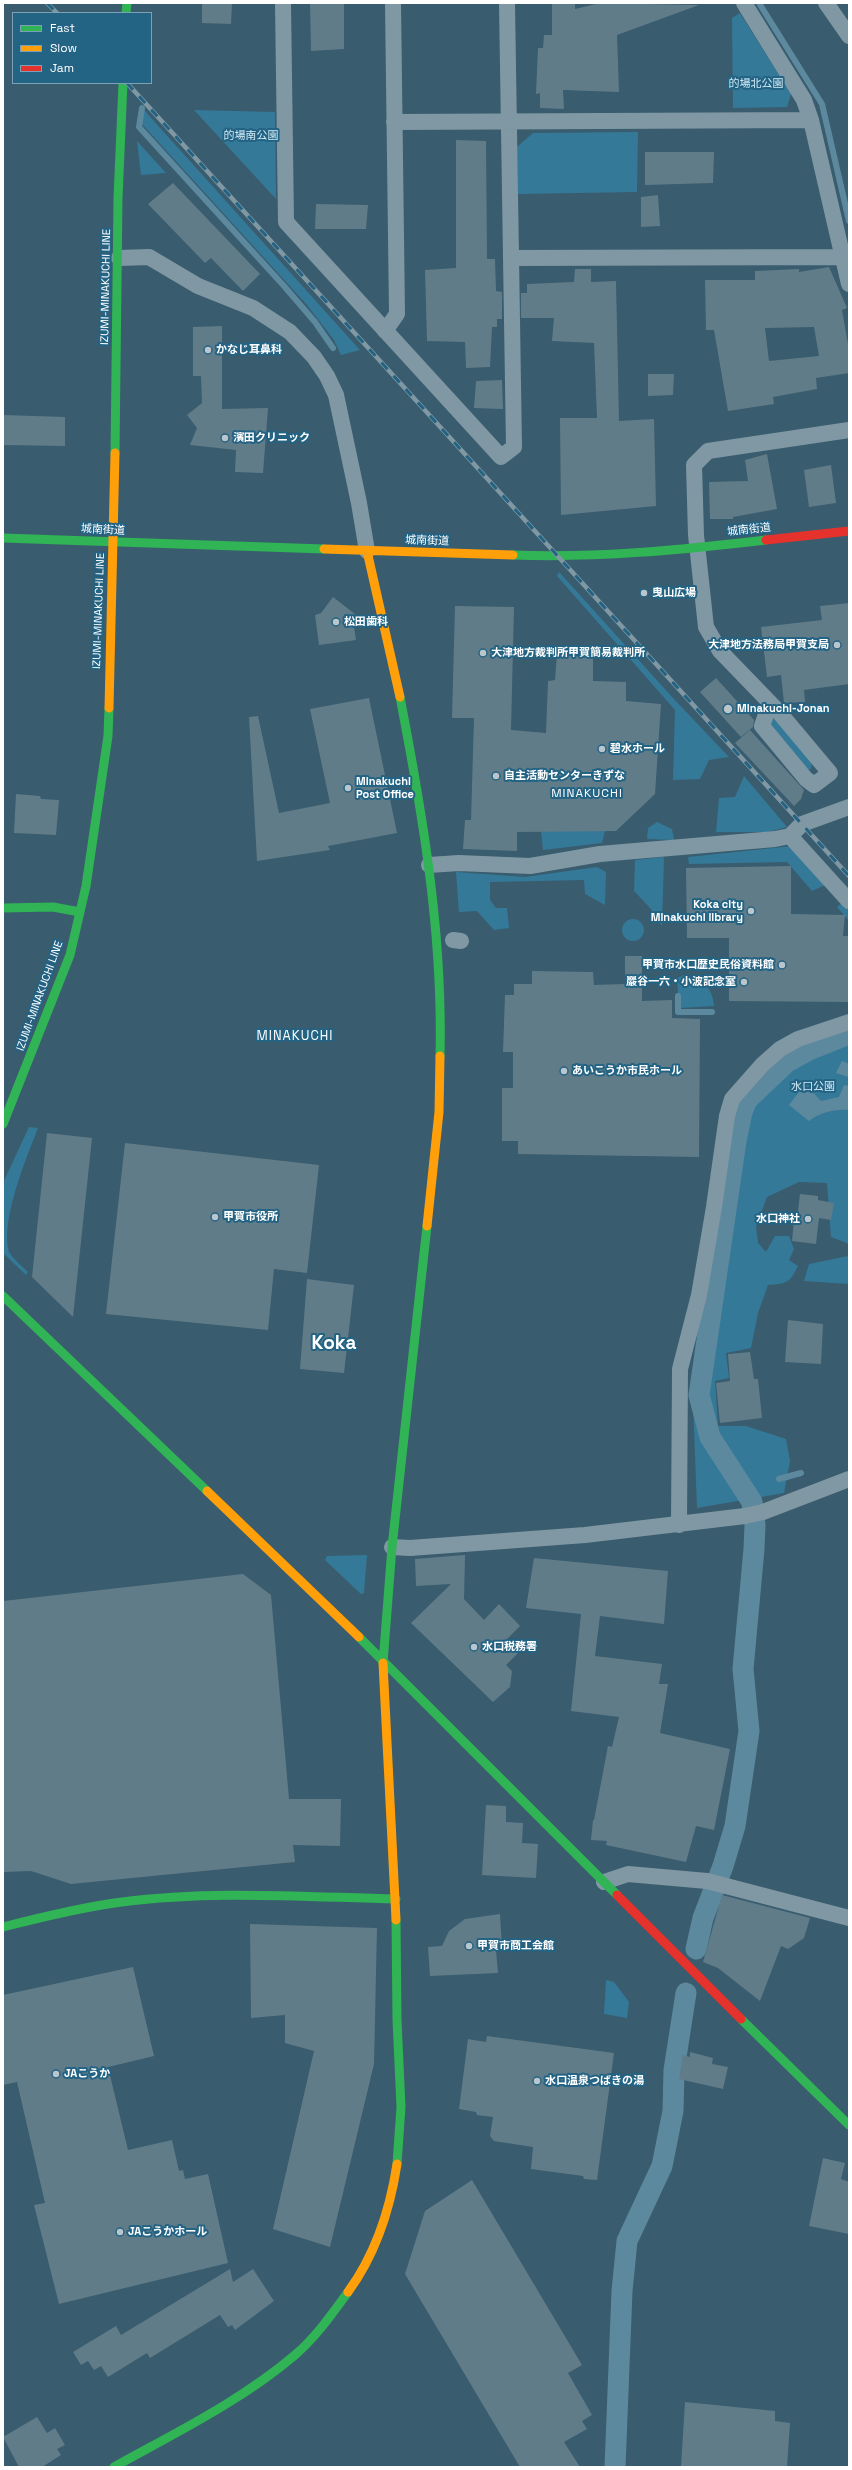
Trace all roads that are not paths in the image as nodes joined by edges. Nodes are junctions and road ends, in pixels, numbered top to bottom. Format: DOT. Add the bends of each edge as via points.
graph roads {
  1 [pos="283,3"];
  2 [pos="393,3"];
  3 [pos="508,3"];
  4 [pos="744,3"];
  5 [pos="826,3"];
  6 [pos="849,36"];
  7 [pos="123,84"];
  8 [pos="811,120"];
  9 [pos="509,121"];
  10 [pos="394,122"];
  11 [pos="843,256"];
  12 [pos="119,258"];
  13 [pos="511,258"];
  14 [pos="849,284"];
  15 [pos="385,330"];
  16 [pos="849,430"];
  17 [pos="849,531"];
  18 [pos="3,538"];
  19 [pos="113,543"];
  20 [pos="698,548"];
  21 [pos="367,551"];
  22 [pos="770,703"];
  23 [pos="849,807"];
  24 [pos="790,836"];
  25 [pos="429,864"];
  26 [pos="849,901"];
  27 [pos="3,908"];
  28 [pos="80,912"];
  29 [pos="849,1022"];
  30 [pos="3,1124"];
  31 [pos="3,1296"];
  32 [pos="849,1479"];
  33 [pos="678,1525"];
  34 [pos="392,1547"];
  35 [pos="384,1660"];
  36 [pos="604,1882"];
  37 [pos="396,1898"];
  38 [pos="849,1918"];
  39 [pos="3,1927"];
  40 [pos="849,2125"];
  41 [pos="114,2467"];
  1 -- 15 [label="street" via="286,222"];
  2 -- 10 [label="street"];
  3 -- 9 [label="street"];
  4 -- 8 [label="street" via="804,100"];
  5 -- 6 [label="street"];
  7 -- 12 [label="street, IZUMI-MINAKUCHI LINE" via="118,198"];
  8 -- 9 [label="street"];
  8 -- 11 [label="street"];
  9 -- 10 [label="street"];
  9 -- 13 [label="street"];
  10 -- 15 [label="street" via="397,314"];
  11 -- 13 [label="street"];
  11 -- 14 [label="street"];
  12 -- 19 [label="street, IZUMI-MINAKUCHI LINE"];
  12 -- 21 [label="street" via="149,257 198,286 253,308 290,332 314,357 336,396"];
  13 -- 15 [label="street" via="514,447 501,457"];
  16 -- 20 [label="street" via="708,451 694,465"];
  17 -- 20 [label="street, 城南街道"];
  18 -- 19 [label="street, 城南街道"];
  19 -- 21 [label="street, 城南街道"];
  19 -- 28 [label="street, IZUMI-MINAKUCHI LINE" via="108,736"];
  20 -- 21 [label="street, 城南街道" via="559,557"];
  20 -- 22 [label="street" via="706,627 720,651"];
  21 -- 25 [label="street" via="413,768"];
  22 -- 22 [label="street" via="762,726 806,779 814,785 830,773"];
  23 -- 24 [label="street" via="802,824"];
  24 -- 25 [label="street" via="672,853 600,854 530,866"];
  24 -- 26 [label="street"];
  25 -- 34 [label="street" via="437,935 439,1112"];
  27 -- 28 [label="street" via="53,907"];
  28 -- 30 [label="street, IZUMI-MINAKUCHI LINE" via="70,955"];
  29 -- 33 [label="street" via="798,1039 780,1049 732,1099 727,1116 699,1295 680,1369"];
  31 -- 35 [label="street"];
  32 -- 33 [label="street" via="756,1513"];
  33 -- 34 [label="street" via="560,1538"];
  34 -- 35 [label="street"];
  35 -- 36 [label="street"];
  35 -- 37 [label="street"];
  36 -- 38 [label="street" via="628,1874 717,1884"];
  36 -- 40 [label="street"];
  37 -- 39 [label="street" via="203,1897 139,1900 82,1908"];
  37 -- 41 [label="street" via="401,2107 399,2152 392,2195 370,2256 324,2325 278,2369 214,2411"];
}
